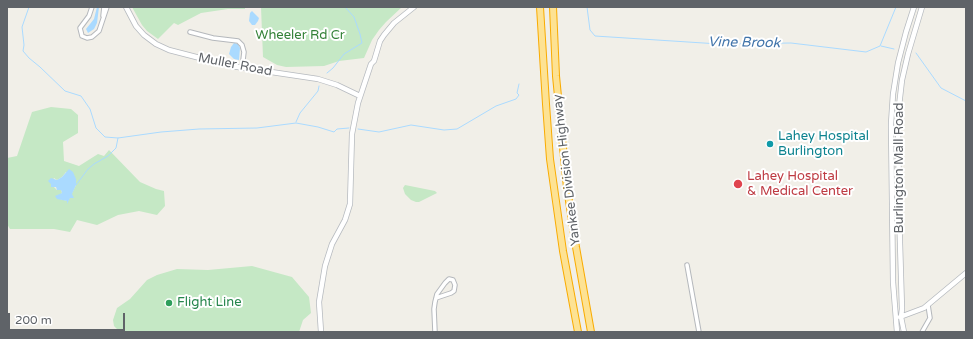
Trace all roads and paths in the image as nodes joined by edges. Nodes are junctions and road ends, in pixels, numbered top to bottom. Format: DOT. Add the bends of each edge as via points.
graph roads {
  1 [pos="92,7"];
  2 [pos="104,7"];
  3 [pos="107,7"];
  4 [pos="126,7"];
  5 [pos="414,7"];
  6 [pos="540,7"];
  7 [pos="553,7"];
  8 [pos="914,7"];
  9 [pos="922,7"];
  10 [pos="104,19"];
  11 [pos="190,32"];
  12 [pos="242,68"];
  13 [pos="360,96"];
  14 [pos="687,265"];
  15 [pos="966,273"];
  16 [pos="436,298"];
  17 [pos="928,305"];
  18 [pos="901,317"];
  19 [pos="896,318"];
  20 [pos="321,332"];
  21 [pos="435,332"];
  22 [pos="578,332"];
  23 [pos="591,332"];
  24 [pos="699,332"];
  25 [pos="897,332"];
  26 [pos="904,332"];
  27 [pos="922,332"];
  1 -- 10 [label="street" via="89,16 80,27 82,36 94,36"];
  2 -- 10 [label="street"];
  3 -- 10 [label="street"];
  4 -- 12 [label="main road, Muller Road" via="140,31 160,46"];
  5 -- 13 [label="main road" via="394,23 380,41"];
  6 -- 22 [label="highway, Yankee Division Highway" via="550,159"];
  7 -- 23 [label="highway, Yankee Division Highway" via="556,76 567,188"];
  8 -- 19 [label="main road, Burlington Mall Road" via="898,63 891,124 893,282"];
  9 -- 18 [label="main road, Burlington Mall Road" via="902,80 898,115"];
  11 -- 12 [label="street" via="238,41 244,52"];
  12 -- 13 [label="main road, Muller Road" via="318,79"];
  13 -- 20 [label="main road" via="353,127 350,204 325,266 319,302"];
  14 -- 24 [label="street"];
  15 -- 17 [label="main road"];
  16 -- 16 [label="street" via="454,291 453,280 449,279 443,285"];
  16 -- 21 [label="street"];
  17 -- 18 [label="main road"];
  17 -- 27 [label="street" via="930,318"];
  18 -- 19 [label="main road"];
  18 -- 26 [label="main road, Burlington Mall Road"];
  19 -- 25 [label="main road, Burlington Mall Road"];
}
